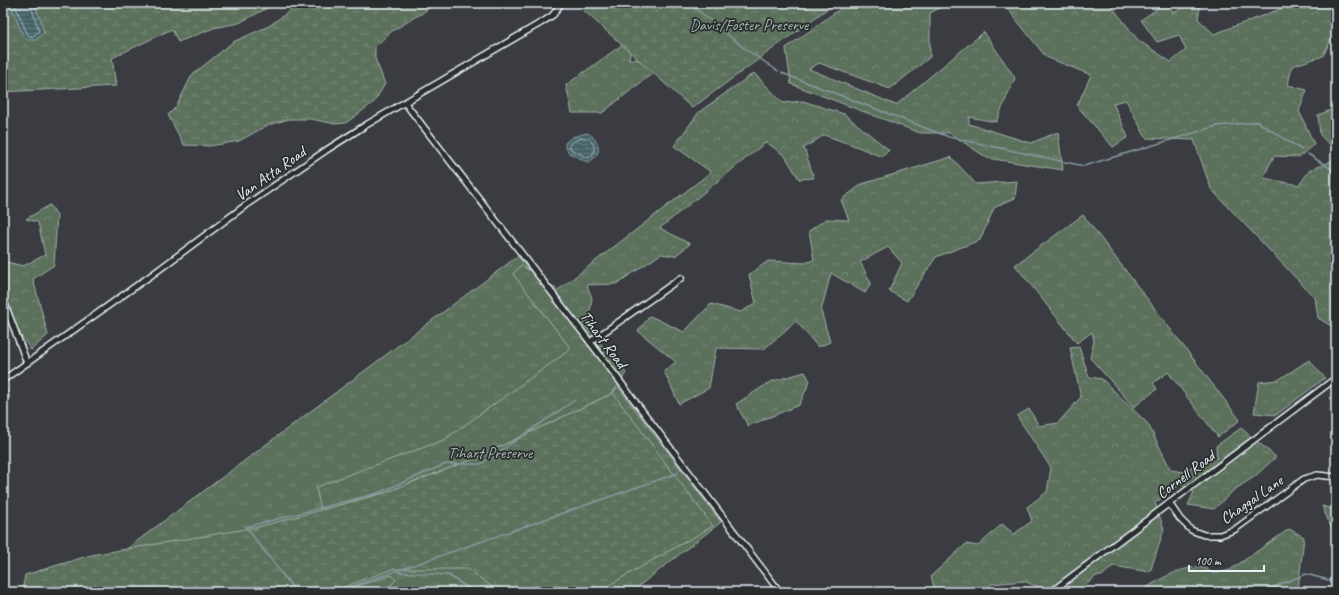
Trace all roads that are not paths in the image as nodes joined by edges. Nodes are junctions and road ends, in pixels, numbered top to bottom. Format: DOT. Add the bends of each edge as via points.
graph roads {
  1 [pos="561,3"];
  2 [pos="405,103"];
  3 [pos="680,278"];
  4 [pos="3,299"];
  5 [pos="590,342"];
  6 [pos="27,363"];
  7 [pos="1336,378"];
  8 [pos="3,380"];
  9 [pos="1336,477"];
  10 [pos="1169,503"];
  11 [pos="780,592"];
  12 [pos="1051,592"];
  1 -- 2 [label="street, Van Atta Road" via="548,19"];
  2 -- 5 [label="street, Tihart Road"];
  2 -- 6 [label="street, Van Atta Road" via="366,125 246,205"];
  3 -- 5 [label="street"];
  4 -- 6 [label="street"];
  5 -- 11 [label="street, Tihart Road"];
  6 -- 8 [label="street, Van Atta Road"];
  7 -- 10 [label="street, Cornell Road"];
  9 -- 10 [label="street, Chaggal Lane" via="1317,475 1304,479 1234,530 1220,535 1204,535 1191,530"];
  10 -- 12 [label="street, Cornell Road"];
}
